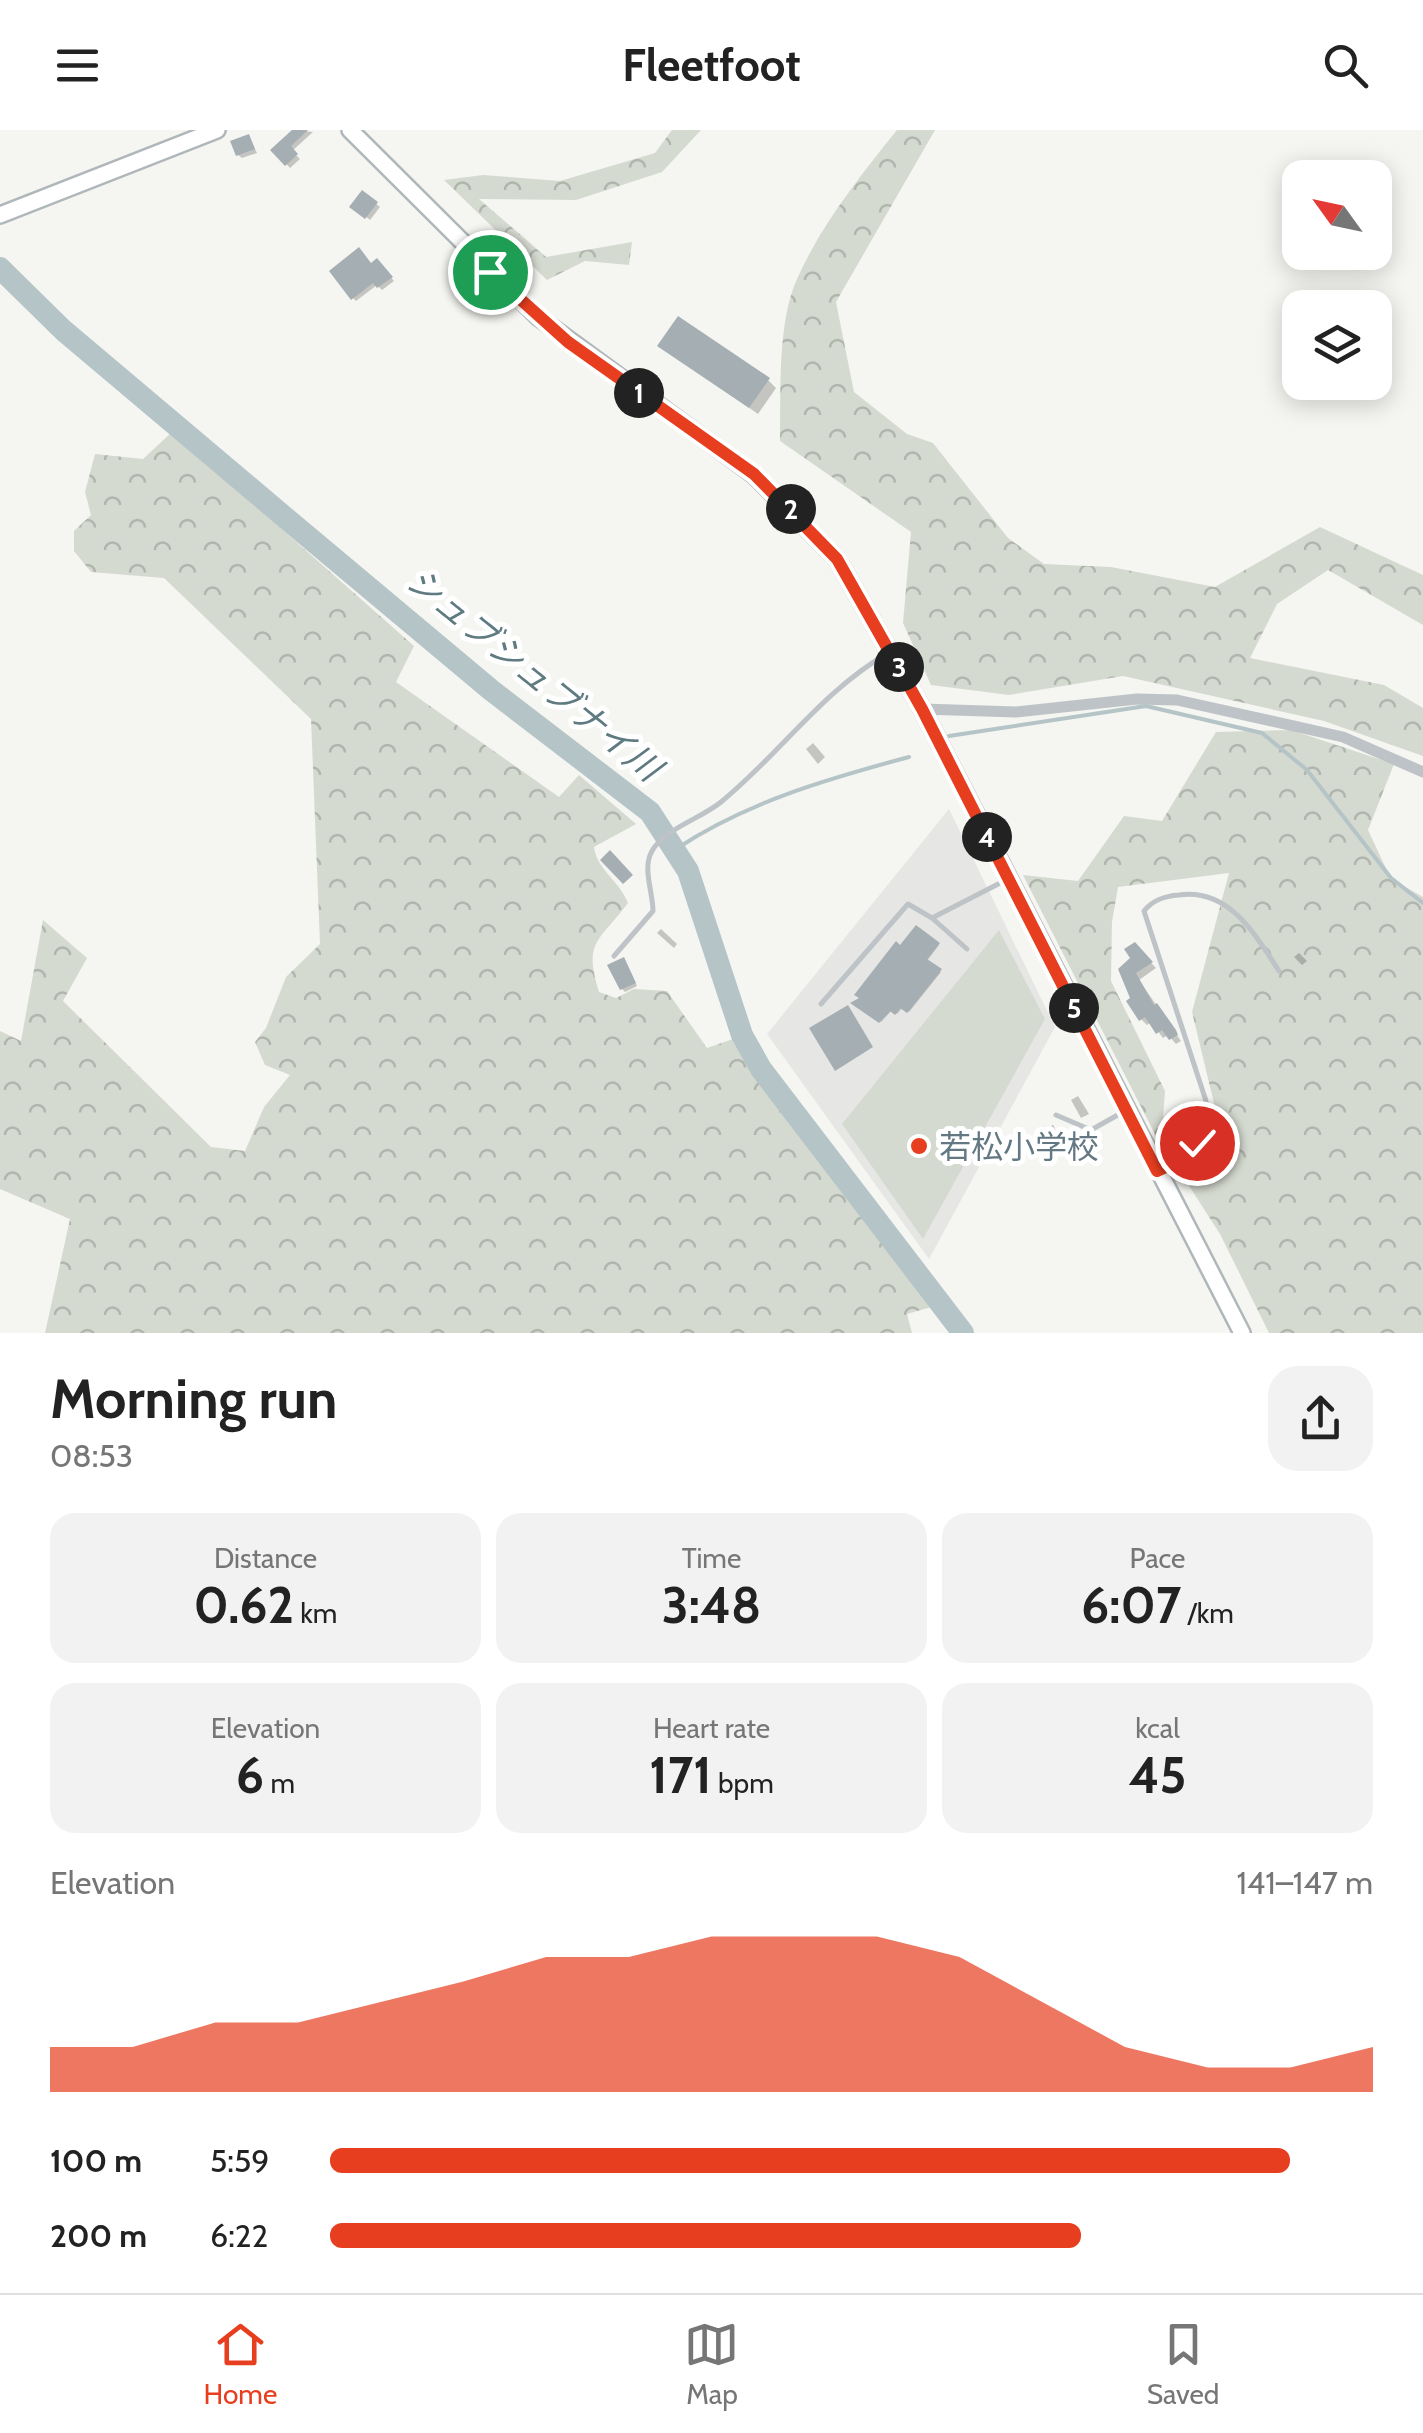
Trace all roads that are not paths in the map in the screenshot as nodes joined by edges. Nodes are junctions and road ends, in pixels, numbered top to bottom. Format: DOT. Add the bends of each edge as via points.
graph roads {
  1 [pos="217,130"];
  2 [pos="350,130"];
  3 [pos="0,215"];
  4 [pos="890,652"];
  5 [pos="922,709"];
  6 [pos="1423,772"];
  7 [pos="1008,878"];
  8 [pos="932,918"];
  9 [pos="967,949"];
  10 [pos="614,956"];
  11 [pos="1279,971"];
  12 [pos="821,1004"];
  13 [pos="1126,1110"];
  14 [pos="1056,1115"];
  15 [pos="1157,1171"];
  16 [pos="1242,1333"];
  1 -- 3 [label="main road"];
  2 -- 4 [label="main road" via="538,318 754,474 802,520 837,559"];
  4 -- 5 [label="main road"];
  4 -- 10 [label="lane" via="846,679 720,804 658,842 649,854 653,911"];
  5 -- 6 [label="street" via="1016,712 1177,700 1343,737"];
  5 -- 7 [label="main road"];
  7 -- 8 [label="lane"];
  7 -- 13 [label="main road"];
  8 -- 9 [label="lane"];
  8 -- 12 [label="lane" via="908,904"];
  11 -- 15 [label="lane" via="1240,917 1211,896 1164,897 1144,911 1206,1101 1197,1143"];
  13 -- 14 [label="lane" via="1091,1130"];
  13 -- 15 [label="main road"];
  15 -- 16 [label="main road"];
}
